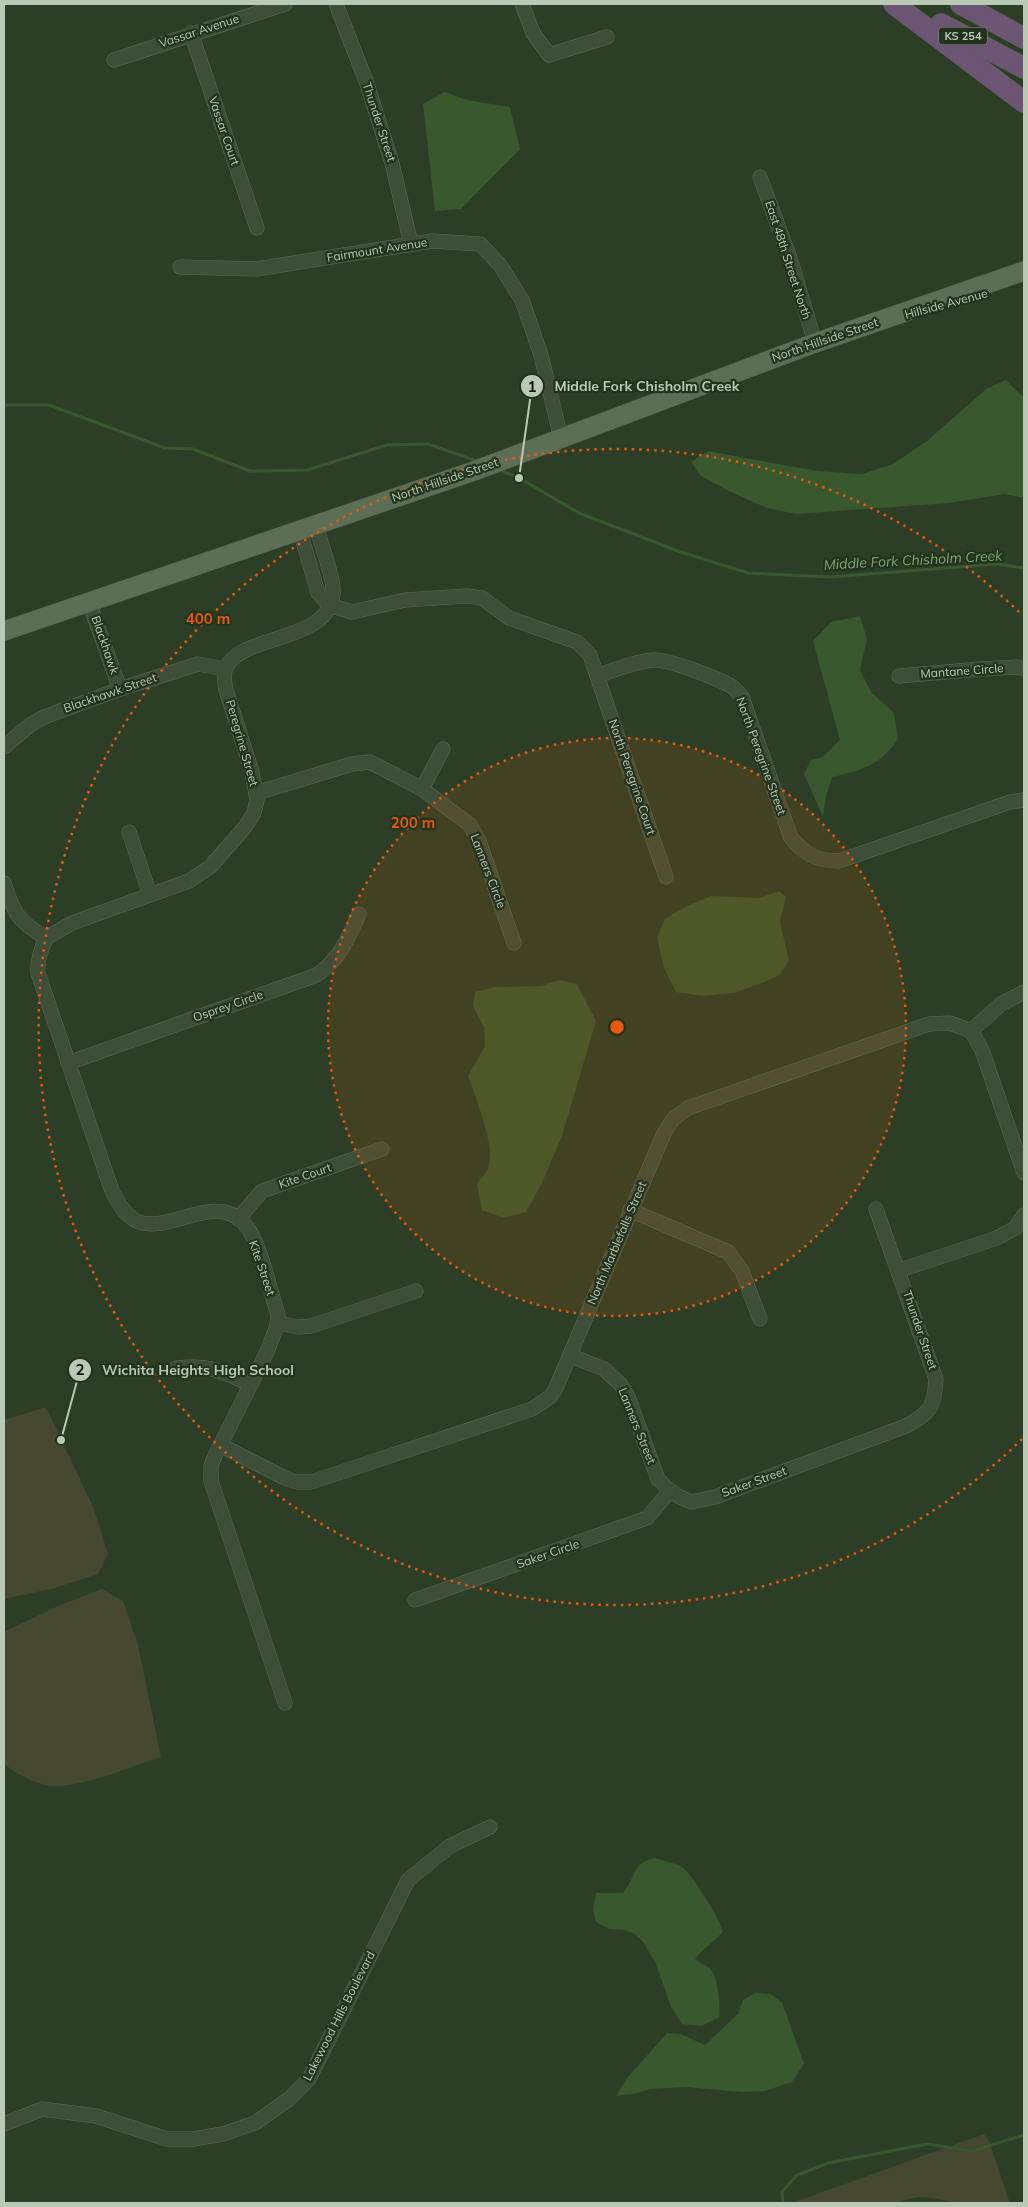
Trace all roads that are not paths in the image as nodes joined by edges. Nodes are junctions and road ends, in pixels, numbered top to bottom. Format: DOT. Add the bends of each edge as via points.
graph roads {
  1 [pos="285,4"];
  2 [pos="336,4"];
  3 [pos="522,4"];
  4 [pos="894,4"];
  5 [pos="903,4"];
  6 [pos="961,4"];
  7 [pos="978,4"];
  8 [pos="1024,27"];
  9 [pos="191,33"];
  10 [pos="607,37"];
  11 [pos="1024,38"];
  12 [pos="114,60"];
  13 [pos="1024,68"];
  14 [pos="1024,102"];
  15 [pos="760,177"];
  16 [pos="257,228"];
  17 [pos="411,244"];
  18 [pos="180,267"];
  19 [pos="1024,271"];
  20 [pos="1024,283"];
  21 [pos="867,325"];
  22 [pos="816,343"];
  23 [pos="561,438"];
  24 [pos="308,528"];
  25 [pos="89,602"];
  26 [pos="329,605"];
  27 [pos="4,631"];
  28 [pos="225,669"];
  29 [pos="1024,669"];
  30 [pos="598,676"];
  31 [pos="899,676"];
  32 [pos="120,689"];
  33 [pos="4,747"];
  34 [pos="443,749"];
  35 [pos="422,789"];
  36 [pos="256,793"];
  37 [pos="1024,800"];
  38 [pos="129,832"];
  39 [pos="666,878"];
  40 [pos="4,883"];
  41 [pos="150,895"];
  42 [pos="359,914"];
  43 [pos="46,938"];
  44 [pos="514,943"];
  45 [pos="1024,992"];
  46 [pos="971,1032"];
  47 [pos="68,1062"];
  48 [pos="382,1149"];
  49 [pos="1024,1174"];
  50 [pos="876,1209"];
  51 [pos="630,1210"];
  52 [pos="1024,1215"];
  53 [pos="238,1220"];
  54 [pos="900,1270"];
  55 [pos="416,1291"];
  56 [pos="760,1319"];
  57 [pos="277,1323"];
  58 [pos="571,1356"];
  59 [pos="176,1368"];
  60 [pos="250,1384"];
  61 [pos="220,1445"];
  62 [pos="839,1451"];
  63 [pos="670,1490"];
  64 [pos="415,1600"];
  65 [pos="285,1703"];
  66 [pos="490,1826"];
  67 [pos="4,2124"];
  1 -- 9 [label="street, Vassar Avenue"];
  2 -- 17 [label="street, Thunder Street" via="392,163"];
  3 -- 10 [label="street" via="533,33 549,55"];
  4 -- 14 [label="highway"];
  5 -- 13 [label="highway, KS 254"];
  6 -- 11 [label="highway, KS 254"];
  7 -- 8 [label="highway"];
  9 -- 12 [label="street, Vassar Avenue"];
  9 -- 16 [label="street, Vassar Court"];
  15 -- 22 [label="street, East 48th Street North" via="791,261"];
  17 -- 18 [label="street, Fairmount Avenue" via="256,269"];
  17 -- 23 [label="street, Fairmount Avenue" via="432,241 480,244 500,265 526,310 541,355"];
  19 -- 21 [label="main road, North Hillside Street"];
  20 -- 21 [label="main road, Hillside Avenue"];
  21 -- 22 [label="main road, North Hillside Street"];
  22 -- 23 [label="main road, North Hillside Street"];
  23 -- 24 [label="main road, North Hillside Street"];
  24 -- 25 [label="main road, North Hillside Street"];
  24 -- 26 [label="street" via="333,589"];
  25 -- 27 [label="main road, North Hillside Street"];
  25 -- 32 [label="street, Blackhawk"];
  26 -- 28 [label="street" via="322,618 310,626 238,654"];
  26 -- 30 [label="street" via="352,612 405,600 482,598 509,618 577,642 590,655"];
  28 -- 32 [label="street, Blackhawk Street" via="198,664"];
  28 -- 36 [label="street, Peregrine Street" via="226,690"];
  29 -- 31 [label="street, Mantane Circle"];
  30 -- 37 [label="street, North Peregrine Street" via="655,660 733,687 742,696 791,838 807,855 817,859 839,860"];
  30 -- 39 [label="street, North Peregrine Court"];
  32 -- 33 [label="street, Blackhawk Street" via="44,717"];
  34 -- 35 [label="street"];
  35 -- 36 [label="street, Lanners Circle" via="370,762 352,764"];
  35 -- 44 [label="street, Lanners Circle" via="470,825"];
  36 -- 41 [label="street, Peregrine Street" via="254,813 210,867 189,881"];
  38 -- 41 [label="street"];
  40 -- 43 [label="street" via="20,919"];
  41 -- 43 [label="street, Peregrine Street" via="72,923"];
  42 -- 47 [label="street, Osprey Circle" via="343,950 317,975"];
  43 -- 47 [label="street" via="37,964 38,973"];
  45 -- 46 [label="street" via="1001,1004"];
  46 -- 49 [label="street" via="982,1050"];
  46 -- 51 [label="street, North Marblefalls Street" via="950,1022 929,1024 685,1110 668,1125"];
  47 -- 53 [label="street" via="112,1191 128,1215 140,1222 155,1224 212,1211"];
  48 -- 53 [label="street, Kite Court" via="262,1191"];
  50 -- 54 [label="street, Thunder Street"];
  51 -- 56 [label="street" via="728,1252 742,1271"];
  51 -- 58 [label="street, North Marblefalls Street"];
  52 -- 54 [label="street" via="1014,1228 997,1238"];
  53 -- 57 [label="street, Kite Street" via="243,1222 257,1246 278,1315"];
  54 -- 62 [label="street, Thunder Street" via="936,1379 935,1399 924,1415 906,1426"];
  55 -- 57 [label="street" via="311,1326"];
  57 -- 60 [label="street, Kite Street" via="267,1352"];
  58 -- 61 [label="street, North Marblefalls Street" via="550,1397 532,1409 317,1480 291,1480"];
  58 -- 63 [label="street, Lanners Street" via="604,1369 621,1385 658,1479"];
  59 -- 60 [label="street" via="214,1368"];
  60 -- 61 [label="street, Kite Street"];
  61 -- 65 [label="street, Kite Street" via="211,1466 211,1481"];
  62 -- 63 [label="street, Saker Street" via="715,1497 691,1502"];
  63 -- 64 [label="street, Saker Circle" via="647,1518"];
  66 -- 67 [label="street, Lakewood Hills Boulevard" via="450,1846 408,1880 310,2079 267,2117 223,2134 193,2139 166,2139 96,2116 42,2109"];
}
